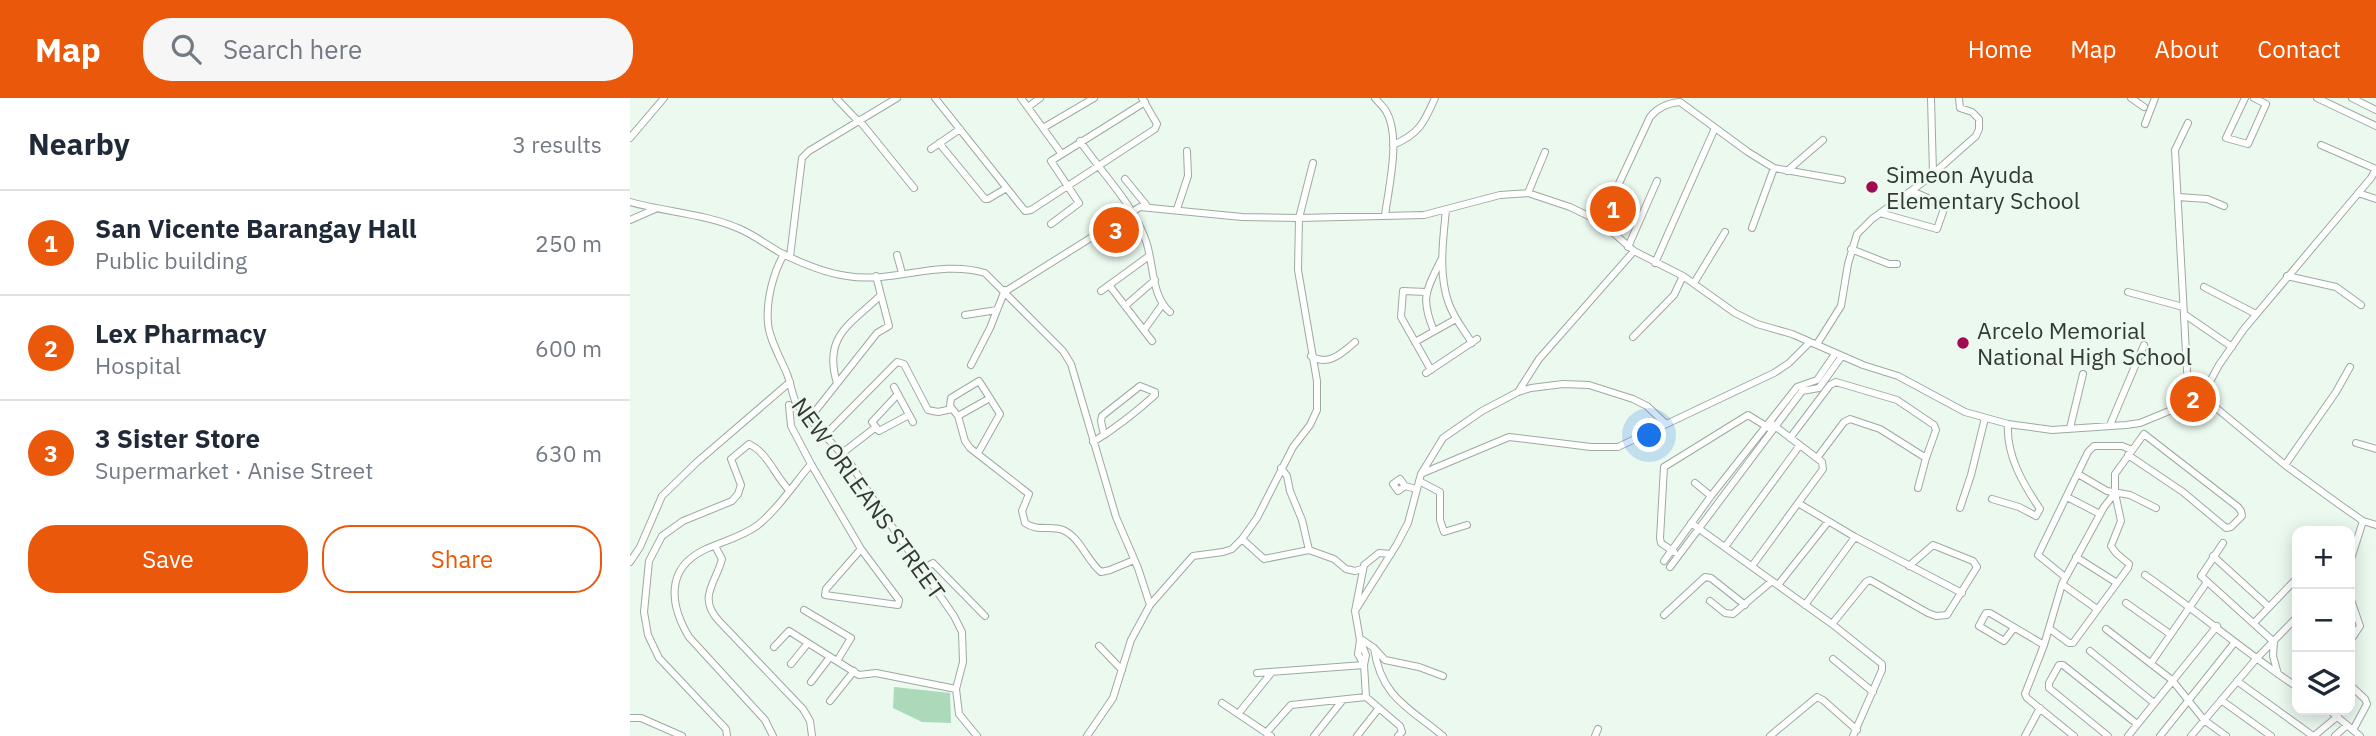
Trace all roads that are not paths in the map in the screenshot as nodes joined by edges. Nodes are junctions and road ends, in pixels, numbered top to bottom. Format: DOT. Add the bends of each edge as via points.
graph roads {
  1 [pos="664,98"];
  2 [pos="836,98"];
  3 [pos="897,98"];
  4 [pos="935,98"];
  5 [pos="1021,98"];
  6 [pos="1040,98"];
  7 [pos="1094,98"];
  8 [pos="1375,98"];
  9 [pos="1435,98"];
  10 [pos="1931,98"];
  11 [pos="1959,98"];
  12 [pos="2131,98"];
  13 [pos="2154,98"];
  14 [pos="2245,98"];
  15 [pos="2254,98"];
  16 [pos="2317,98"];
  17 [pos="2352,98"];
  18 [pos="1144,100"];
  19 [pos="1680,100"];
  20 [pos="1028,107"];
  21 [pos="2144,107"];
  22 [pos="2376,110"];
  23 [pos="859,121"];
  24 [pos="2188,123"];
  25 [pos="2145,124"];
  26 [pos="2376,126"];
  27 [pos="1043,128"];
  28 [pos="1715,128"];
  29 [pos="960,130"];
  30 [pos="630,138"];
  31 [pos="1823,140"];
  32 [pos="1080,141"];
  33 [pos="939,143"];
  34 [pos="1394,145"];
  35 [pos="2321,145"];
  36 [pos="931,149"];
  37 [pos="1186,151"];
  38 [pos="1545,152"];
  39 [pos="1061,153"];
  40 [pos="1313,163"];
  41 [pos="1097,166"];
  42 [pos="1774,168"];
  43 [pos="2376,169"];
  44 [pos="1787,171"];
  45 [pos="1933,173"];
  46 [pos="1125,179"];
  47 [pos="1842,180"];
  48 [pos="1657,181"];
  49 [pos="1068,186"];
  50 [pos="914,188"];
  51 [pos="1005,189"];
  52 [pos="1912,191"];
  53 [pos="1528,193"];
  54 [pos="2358,193"];
  55 [pos="2178,197"];
  56 [pos="2376,199"];
  57 [pos="630,202"];
  58 [pos="1147,206"];
  59 [pos="2224,206"];
  60 [pos="655,209"];
  61 [pos="1132,209"];
  62 [pos="1177,209"];
  63 [pos="1446,210"];
  64 [pos="1880,213"];
  65 [pos="1385,215"];
  66 [pos="1299,218"];
  67 [pos="630,220"];
  68 [pos="1601,222"];
  69 [pos="1051,224"];
  70 [pos="1752,228"];
  71 [pos="1725,232"];
  72 [pos="1631,249"];
  73 [pos="1852,249"];
  74 [pos="897,255"];
  75 [pos="787,256"];
  76 [pos="1149,256"];
  77 [pos="1442,259"];
  78 [pos="1655,263"];
  79 [pos="1897,264"];
  80 [pos="902,273"];
  81 [pos="876,276"];
  82 [pos="1683,276"];
  83 [pos="2287,276"];
  84 [pos="1154,280"];
  85 [pos="1694,283"];
  86 [pos="1109,285"];
  87 [pos="2204,287"];
  88 [pos="1005,291"];
  89 [pos="1101,291"];
  90 [pos="1426,292"];
  91 [pos="2128,292"];
  92 [pos="880,296"];
  93 [pos="1161,305"];
  94 [pos="2361,305"];
  95 [pos="1125,306"];
  96 [pos="997,310"];
  97 [pos="2184,311"];
  98 [pos="1170,312"];
  99 [pos="2256,314"];
  100 [pos="965,315"];
  101 [pos="1456,319"];
  102 [pos="1144,330"];
  103 [pos="1434,331"];
  104 [pos="1633,337"];
  105 [pos="1152,341"];
  106 [pos="1355,342"];
  107 [pos="1415,342"];
  108 [pos="1814,343"];
  109 [pos="2144,345"];
  110 [pos="2232,347"];
  111 [pos="1838,355"];
  112 [pos="1311,356"];
  113 [pos="971,365"];
  114 [pos="2350,367"];
  115 [pos="2083,374"];
  116 [pos="790,382"];
  117 [pos="837,383"];
  118 [pos="2207,386"];
  119 [pos="1518,392"];
  120 [pos="990,398"];
  121 [pos="2201,398"];
  122 [pos="789,405"];
  123 [pos="952,409"];
  124 [pos="958,416"];
  125 [pos="1985,418"];
  126 [pos="809,419"];
  127 [pos="2140,423"];
  128 [pos="1666,424"];
  129 [pos="2008,424"];
  130 [pos="2110,425"];
  131 [pos="1770,426"];
  132 [pos="876,427"];
  133 [pos="2070,428"];
  134 [pos="2144,434"];
  135 [pos="1104,435"];
  136 [pos="824,436"];
  137 [pos="1790,438"];
  138 [pos="1093,442"];
  139 [pos="2356,443"];
  140 [pos="1800,445"];
  141 [pos="2376,449"];
  142 [pos="978,453"];
  143 [pos="2130,453"];
  144 [pos="841,454"];
  145 [pos="1817,458"];
  146 [pos="1926,458"];
  147 [pos="811,464"];
  148 [pos="2285,465"];
  149 [pos="1281,468"];
  150 [pos="2078,474"];
  151 [pos="1419,481"];
  152 [pos="1695,483"];
  153 [pos="1405,486"];
  154 [pos="1918,488"];
  155 [pos="789,490"];
  156 [pos="2029,493"];
  157 [pos="2115,493"];
  158 [pos="1711,496"];
  159 [pos="2067,497"];
  160 [pos="1992,499"];
  161 [pos="1798,503"];
  162 [pos="2018,507"];
  163 [pos="1960,508"];
  164 [pos="2156,508"];
  165 [pos="2100,514"];
  166 [pos="2363,521"];
  167 [pos="1828,522"];
  168 [pos="1691,523"];
  169 [pos="1467,525"];
  170 [pos="2376,525"];
  171 [pos="1699,528"];
  172 [pos="1855,537"];
  173 [pos="1242,539"];
  174 [pos="2223,543"];
  175 [pos="715,546"];
  176 [pos="2355,546"];
  177 [pos="1725,547"];
  178 [pos="861,549"];
  179 [pos="1309,550"];
  180 [pos="1671,550"];
  181 [pos="1391,554"];
  182 [pos="1679,555"];
  183 [pos="2213,556"];
  184 [pos="2076,557"];
  185 [pos="1134,560"];
  186 [pos="1664,561"];
  187 [pos="630,562"];
  188 [pos="1752,566"];
  189 [pos="1909,566"];
  190 [pos="1670,567"];
  191 [pos="923,569"];
  192 [pos="1362,569"];
  193 [pos="2145,575"];
  194 [pos="2065,577"];
  195 [pos="2207,582"];
  196 [pos="1775,583"];
  197 [pos="2116,583"];
  198 [pos="2292,583"];
  199 [pos="2062,584"];
  200 [pos="1962,593"];
  201 [pos="1710,601"];
  202 [pos="2126,603"];
  203 [pos="1745,605"];
  204 [pos="1805,605"];
  205 [pos="1150,606"];
  206 [pos="2191,606"];
  207 [pos="2269,607"];
  208 [pos="2097,609"];
  209 [pos="804,610"];
  210 [pos="1355,611"];
  211 [pos="2355,613"];
  212 [pos="1664,615"];
  213 [pos="985,616"];
  214 [pos="2292,622"];
  215 [pos="2254,623"];
  216 [pos="1832,624"];
  217 [pos="2217,626"];
  218 [pos="2014,628"];
  219 [pos="2050,629"];
  220 [pos="2106,629"];
  221 [pos="2170,634"];
  222 [pos="2355,634"];
  223 [pos="1360,639"];
  224 [pos="2235,642"];
  225 [pos="2274,642"];
  226 [pos="808,643"];
  227 [pos="2045,645"];
  228 [pos="1099,646"];
  229 [pos="774,647"];
  230 [pos="1374,648"];
  231 [pos="2090,651"];
  232 [pos="830,657"];
  233 [pos="1833,659"];
  234 [pos="2256,659"];
  235 [pos="837,661"];
  236 [pos="2151,663"];
  237 [pos="791,664"];
  238 [pos="1364,665"];
  239 [pos="1122,670"];
  240 [pos="854,671"];
  241 [pos="1257,673"];
  242 [pos="1272,673"];
  243 [pos="2278,674"];
  244 [pos="1443,676"];
  245 [pos="2172,680"];
  246 [pos="2237,681"];
  247 [pos="811,682"];
  248 [pos="2292,684"];
  249 [pos="956,689"];
  250 [pos="2355,690"];
  251 [pos="1873,692"];
  252 [pos="1366,697"];
  253 [pos="2188,699"];
  254 [pos="2221,699"];
  255 [pos="830,701"];
  256 [pos="1342,701"];
  257 [pos="1222,703"];
  258 [pos="2154,704"];
  259 [pos="1379,708"];
  260 [pos="2040,708"];
  261 [pos="1238,715"];
  262 [pos="2338,716"];
  263 [pos="630,718"];
  264 [pos="2204,720"];
  265 [pos="2137,724"];
  266 [pos="2350,728"];
  267 [pos="1855,733"];
  268 [pos="1269,734"];
  269 [pos="682,736"];
  270 [pos="727,736"];
  271 [pos="773,736"];
  272 [pos="812,736"];
  273 [pos="977,736"];
  274 [pos="1087,736"];
  275 [pos="1314,736"];
  276 [pos="1357,736"];
  277 [pos="1398,736"];
  278 [pos="1443,736"];
  279 [pos="1770,736"];
  280 [pos="2025,736"];
  281 [pos="2074,736"];
  282 [pos="2108,736"];
  283 [pos="2128,736"];
  284 [pos="2160,736"];
  285 [pos="2191,736"];
  286 [pos="2226,736"];
  287 [pos="2271,736"];
  288 [pos="2314,736"];
  289 [pos="2336,736"];
  290 [pos="2360,736"];
  1 -- 30 [label="street"];
  2 -- 23 [label="street"];
  3 -- 23 [label="street, NEW ORLEANS STREET"];
  4 -- 29 [label="street"];
  5 -- 20 [label="street"];
  6 -- 20 [label="street"];
  7 -- 27 [label="street"];
  8 -- 34 [label="street" via="1386,111"];
  9 -- 34 [label="street" via="1419,130"];
  10 -- 45 [label="street"];
  11 -- 45 [label="street" via="1960,108 1977,115 1979,130"];
  12 -- 21 [label="street"];
  13 -- 25 [label="street"];
  14 -- 15 [label="street" via="2227,138 2248,144 2266,104"];
  16 -- 26 [label="street"];
  17 -- 22 [label="street"];
  18 -- 32 [label="street"];
  18 -- 41 [label="street" via="1157,127"];
  19 -- 28 [label="street"];
  19 -- 68 [label="street" via="1650,117"];
  20 -- 27 [label="street"];
  23 -- 50 [label="street"];
  23 -- 75 [label="street, NEW ORLEANS STREET" via="802,158"];
  24 -- 55 [label="street" via="2175,150"];
  27 -- 39 [label="street"];
  28 -- 42 [label="street"];
  28 -- 78 [label="street"];
  29 -- 33 [label="street"];
  29 -- 51 [label="street"];
  31 -- 44 [label="street"];
  32 -- 39 [label="street"];
  32 -- 41 [label="street"];
  33 -- 36 [label="street"];
  33 -- 51 [label="street" via="985,199"];
  34 -- 65 [label="street"];
  35 -- 43 [label="street"];
  37 -- 62 [label="street" via="1188,176"];
  38 -- 53 [label="street"];
  39 -- 49 [label="street" via="1052,162"];
  40 -- 66 [label="street"];
  41 -- 49 [label="street"];
  41 -- 61 [label="street"];
  42 -- 44 [label="street"];
  42 -- 70 [label="street"];
  43 -- 54 [label="street"];
  44 -- 47 [label="street"];
  45 -- 52 [label="street"];
  46 -- 58 [label="street"];
  48 -- 72 [label="street"];
  49 -- 51 [label="street" via="1031,210 1023,210"];
  49 -- 69 [label="street" via="1079,205"];
  52 -- 64 [label="street"];
  52 -- 64 [label="street" via="1945,206 1937,229"];
  53 -- 63 [label="street" via="1500,195"];
  53 -- 68 [label="street"];
  54 -- 56 [label="street"];
  54 -- 83 [label="street"];
  55 -- 59 [label="street" via="2207,199"];
  55 -- 97 [label="street"];
  57 -- 60 [label="street"];
  58 -- 61 [label="street"];
  58 -- 62 [label="street"];
  60 -- 67 [label="street"];
  60 -- 75 [label="street" via="739,229"];
  61 -- 76 [label="street"];
  61 -- 88 [label="street"];
  62 -- 66 [label="street"];
  63 -- 65 [label="street"];
  63 -- 77 [label="street"];
  64 -- 73 [label="street" via="1861,228"];
  65 -- 66 [label="street"];
  66 -- 112 [label="street" via="1298,270"];
  68 -- 72 [label="street"];
  71 -- 85 [label="street"];
  72 -- 78 [label="street"];
  72 -- 119 [label="street" via="1539,359"];
  73 -- 79 [label="street"];
  73 -- 108 [label="street" via="1841,306"];
  74 -- 80 [label="street"];
  75 -- 81 [label="street" via="832,274"];
  75 -- 116 [label="street, NEW ORLEANS STREET" via="777,266 768,324"];
  76 -- 84 [label="street"];
  76 -- 86 [label="street"];
  77 -- 90 [label="street"];
  77 -- 101 [label="street"];
  78 -- 82 [label="street"];
  80 -- 81 [label="street"];
  80 -- 88 [label="street" via="969,268 985,273"];
  81 -- 92 [label="street"];
  82 -- 85 [label="street"];
  82 -- 104 [label="street" via="1674,295"];
  83 -- 94 [label="street" via="2336,287"];
  83 -- 99 [label="street"];
  84 -- 93 [label="street"];
  84 -- 95 [label="street"];
  85 -- 108 [label="street" via="1757,324"];
  86 -- 89 [label="street"];
  86 -- 95 [label="street"];
  87 -- 99 [label="street"];
  88 -- 96 [label="street"];
  88 -- 138 [label="street" via="1067,358"];
  90 -- 103 [label="street" via="1426,312"];
  90 -- 107 [label="street" via="1402,292 1401,317"];
  91 -- 97 [label="street"];
  92 -- 117 [label="street" via="836,341 831,355"];
  92 -- 117 [label="street" via="889,326 877,333"];
  93 -- 98 [label="street"];
  93 -- 102 [label="street"];
  95 -- 102 [label="street"];
  96 -- 100 [label="street"];
  96 -- 113 [label="street"];
  97 -- 110 [label="street"];
  97 -- 118 [label="street" via="2187,374"];
  99 -- 110 [label="street"];
  101 -- 103 [label="street"];
  101 -- 107 [label="street" via="1474,341 1428,371"];
  102 -- 105 [label="street"];
  103 -- 107 [label="street"];
  106 -- 112 [label="street" via="1332,359"];
  108 -- 111 [label="street"];
  108 -- 128 [label="street" via="1774,373"];
  109 -- 130 [label="street"];
  110 -- 118 [label="street"];
  111 -- 125 [label="street" via="1898,376"];
  111 -- 131 [label="street" via="1821,386 1802,391"];
  112 -- 149 [label="street" via="1317,410"];
  114 -- 148 [label="street"];
  115 -- 133 [label="street"];
  116 -- 126 [label="street, NEW ORLEANS STREET" via="797,405"];
  116 -- 187 [label="street" via="662,496"];
  117 -- 126 [label="street"];
  118 -- 121 [label="street"];
  119 -- 128 [label="street" via="1563,384 1589,385 1647,406"];
  119 -- 151 [label="street" via="1443,439"];
  120 -- 123 [label="street" via="981,383 975,382 951,398"];
  120 -- 124 [label="street"];
  120 -- 142 [label="street" via="1000,417"];
  121 -- 127 [label="street"];
  121 -- 148 [label="street"];
  122 -- 147 [label="street" via="791,426"];
  123 -- 124 [label="street"];
  123 -- 136 [label="street" via="928,410 904,364 897,362"];
  124 -- 142 [label="street" via="965,441"];
  125 -- 129 [label="street"];
  125 -- 163 [label="street"];
  126 -- 136 [label="street, NEW ORLEANS STREET"];
  127 -- 130 [label="street"];
  127 -- 134 [label="street"];
  128 -- 151 [label="street" via="1618,447 1509,437"];
  129 -- 133 [label="street"];
  129 -- 156 [label="street" via="2010,452"];
  130 -- 133 [label="street"];
  131 -- 137 [label="street"];
  131 -- 158 [label="street"];
  131 -- 171 [label="street"];
  131 -- 180 [label="street" via="1745,416 1664,467 1660,538"];
  132 -- 132 [label="street" via="872,422 896,391 911,419 879,431"];
  132 -- 144 [label="street"];
  134 -- 143 [label="street"];
  134 -- 143 [label="street" via="2240,509 2242,516 2226,528"];
  135 -- 135 [label="street" via="1132,416 1155,392 1140,386 1102,416"];
  135 -- 138 [label="street"];
  136 -- 144 [label="street, NEW ORLEANS STREET"];
  137 -- 140 [label="street"];
  137 -- 146 [label="street" via="1836,382 1897,400 1934,425 1936,433"];
  138 -- 185 [label="street"];
  139 -- 141 [label="street"];
  140 -- 145 [label="street"];
  140 -- 177 [label="street"];
  142 -- 185 [label="street" via="1028,492 1022,511 1029,526 1067,532 1101,572"];
  143 -- 150 [label="street" via="2122,446 2092,447"];
  143 -- 157 [label="street" via="2115,474"];
  144 -- 191 [label="street, NEW ORLEANS STREET"];
  145 -- 146 [label="street" via="1850,419 1880,429"];
  145 -- 161 [label="street" via="1823,469"];
  146 -- 154 [label="street"];
  147 -- 155 [label="street"];
  147 -- 178 [label="street"];
  148 -- 166 [label="street"];
  149 -- 173 [label="street"];
  149 -- 179 [label="street"];
  150 -- 157 [label="street"];
  150 -- 159 [label="street"];
  151 -- 153 [label="street"];
  151 -- 169 [label="street" via="1440,492 1444,532"];
  151 -- 181 [label="street" via="1408,523"];
  152 -- 158 [label="street"];
  155 -- 175 [label="street" via="757,526"];
  155 -- 270 [label="street" via="760,449 749,444 731,459 741,485 738,494 662,536 649,561 648,635 659,659 726,729"];
  156 -- 162 [label="street"];
  156 -- 162 [label="street" via="2040,509 2036,516"];
  157 -- 164 [label="street"];
  157 -- 165 [label="street"];
  157 -- 197 [label="street" via="2121,521 2111,546 2129,565"];
  158 -- 168 [label="street"];
  159 -- 165 [label="street"];
  159 -- 194 [label="street" via="2038,555"];
  160 -- 162 [label="street"];
  161 -- 167 [label="street"];
  161 -- 188 [label="street"];
  165 -- 184 [label="street"];
  166 -- 170 [label="street"];
  166 -- 176 [label="street"];
  167 -- 172 [label="street"];
  167 -- 196 [label="street"];
  168 -- 171 [label="street"];
  168 -- 180 [label="street"];
  171 -- 177 [label="street"];
  171 -- 182 [label="street"];
  172 -- 189 [label="street"];
  172 -- 204 [label="street"];
  173 -- 179 [label="street" via="1264,559"];
  173 -- 205 [label="street" via="1223,552 1193,556"];
  174 -- 183 [label="street"];
  175 -- 271 [label="street" via="688,560 678,574 674,603 689,637 765,720"];
  175 -- 272 [label="street" via="722,559 709,591 710,608 803,709"];
  177 -- 188 [label="street"];
  178 -- 178 [label="street" via="899,600 898,605 825,595"];
  179 -- 192 [label="street" via="1346,569"];
  180 -- 182 [label="street"];
  180 -- 186 [label="street"];
  181 -- 192 [label="street" via="1379,553"];
  181 -- 210 [label="street"];
  182 -- 190 [label="street"];
  183 -- 195 [label="street" via="2201,574"];
  183 -- 207 [label="street"];
  184 -- 194 [label="street"];
  184 -- 197 [label="street"];
  185 -- 205 [label="street"];
  188 -- 196 [label="street"];
  189 -- 200 [label="street"];
  189 -- 200 [label="street" via="1933,545 1973,561 1977,570"];
  191 -- 213 [label="street" via="933,563"];
  191 -- 249 [label="street, NEW ORLEANS STREET" via="962,632 963,662"];
  192 -- 210 [label="street"];
  193 -- 206 [label="street"];
  194 -- 199 [label="street"];
  195 -- 206 [label="street"];
  195 -- 215 [label="street"];
  196 -- 203 [label="street"];
  196 -- 204 [label="street"];
  197 -- 208 [label="street"];
  198 -- 207 [label="street"];
  199 -- 208 [label="street"];
  199 -- 219 [label="street"];
  200 -- 216 [label="street" via="1947,615 1936,616 1870,580"];
  201 -- 203 [label="street" via="1729,614"];
  202 -- 221 [label="street"];
  203 -- 212 [label="street" via="1707,576"];
  204 -- 216 [label="street"];
  205 -- 239 [label="street" via="1131,640"];
  206 -- 217 [label="street"];
  206 -- 221 [label="street"];
  207 -- 215 [label="street"];
  208 -- 219 [label="street" via="2071,644"];
  209 -- 235 [label="street" via="851,638"];
  210 -- 223 [label="street"];
  211 -- 222 [label="street" via="2360,626"];
  214 -- 225 [label="street"];
  215 -- 225 [label="street"];
  216 -- 251 [label="street" via="1882,664"];
  217 -- 224 [label="street"];
  217 -- 245 [label="street"];
  218 -- 218 [label="street" via="2004,641 1979,626 1987,612"];
  218 -- 227 [label="street"];
  219 -- 227 [label="street"];
  220 -- 236 [label="street"];
  221 -- 236 [label="street"];
  223 -- 230 [label="street"];
  223 -- 238 [label="street" via="1366,654"];
  224 -- 234 [label="street"];
  224 -- 253 [label="street"];
  225 -- 234 [label="street"];
  225 -- 243 [label="street"];
  226 -- 229 [label="street" via="789,631"];
  226 -- 232 [label="street"];
  226 -- 237 [label="street"];
  227 -- 260 [label="street" via="2025,694"];
  228 -- 239 [label="street"];
  230 -- 244 [label="street" via="1385,660"];
  230 -- 278 [label="street" via="1386,686"];
  231 -- 258 [label="street"];
  232 -- 235 [label="street"];
  232 -- 247 [label="street"];
  233 -- 251 [label="street"];
  234 -- 243 [label="street"];
  234 -- 246 [label="street"];
  235 -- 240 [label="street"];
  236 -- 245 [label="street"];
  238 -- 242 [label="street"];
  238 -- 252 [label="street"];
  239 -- 274 [label="street" via="1113,698"];
  240 -- 249 [label="street"];
  240 -- 255 [label="street"];
  241 -- 242 [label="street"];
  242 -- 261 [label="street"];
  243 -- 248 [label="street"];
  245 -- 253 [label="street"];
  245 -- 258 [label="street"];
  246 -- 254 [label="street"];
  246 -- 288 [label="street"];
  249 -- 273 [label="street, NEW ORLEANS STREET" via="959,715"];
  250 -- 266 [label="street" via="2367,704"];
  251 -- 267 [label="street"];
  252 -- 256 [label="street"];
  252 -- 259 [label="street"];
  253 -- 264 [label="street"];
  253 -- 284 [label="street"];
  254 -- 264 [label="street"];
  254 -- 287 [label="street"];
  256 -- 268 [label="street" via="1291,705"];
  256 -- 275 [label="street"];
  257 -- 261 [label="street"];
  258 -- 265 [label="street"];
  259 -- 276 [label="street"];
  259 -- 277 [label="street" via="1400,726"];
  260 -- 280 [label="street"];
  260 -- 281 [label="street"];
  261 -- 268 [label="street"];
  262 -- 266 [label="street"];
  262 -- 288 [label="street"];
  263 -- 269 [label="street" via="641,718"];
  264 -- 285 [label="street"];
  264 -- 286 [label="street"];
  265 -- 282 [label="street" via="2063,665 2057,666 2049,688"];
  265 -- 283 [label="street"];
  266 -- 289 [label="street"];
  266 -- 290 [label="street"];
  267 -- 279 [label="street" via="1817,697"];
}
